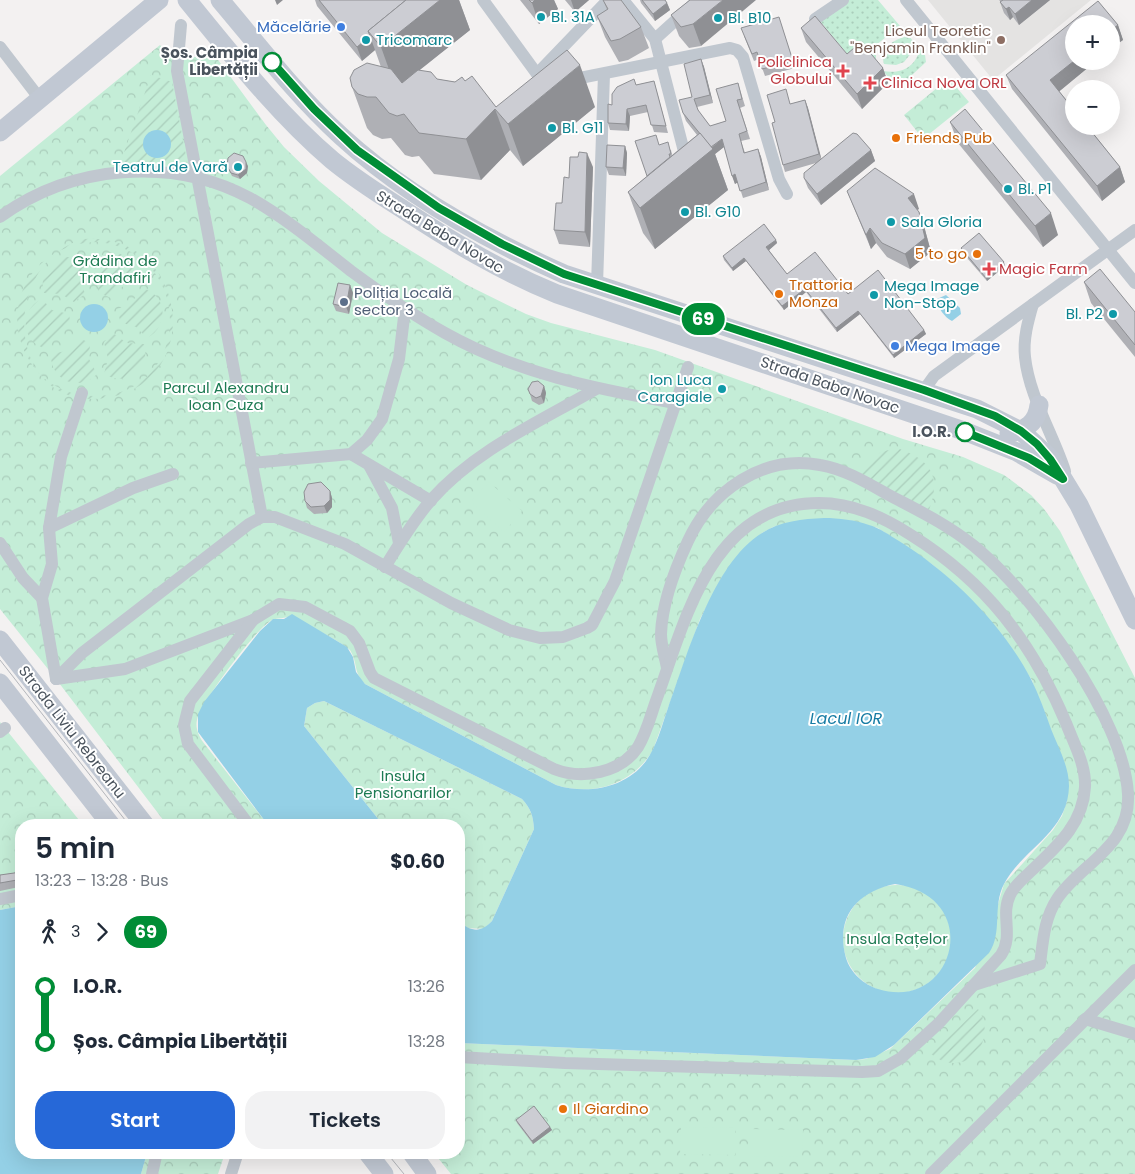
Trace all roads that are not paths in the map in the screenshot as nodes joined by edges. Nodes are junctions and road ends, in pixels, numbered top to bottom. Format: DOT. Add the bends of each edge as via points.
graph roads {
  1 [pos="159,0"];
  2 [pos="187,0"];
  3 [pos="220,0"];
  4 [pos="483,0"];
  5 [pos="608,0"];
  6 [pos="623,0"];
  7 [pos="843,0"];
  8 [pos="906,0"];
  9 [pos="691,2"];
  10 [pos="815,19"];
  11 [pos="180,25"];
  12 [pos="655,39"];
  13 [pos="0,47"];
  14 [pos="661,64"];
  15 [pos="537,74"];
  16 [pos="604,74"];
  17 [pos="40,99"];
  18 [pos="0,132"];
  19 [pos="688,168"];
  20 [pos="198,177"];
  21 [pos="787,194"];
  22 [pos="0,217"];
  23 [pos="1135,230"];
  24 [pos="1107,250"];
  25 [pos="1135,283"];
  26 [pos="597,285"];
  27 [pos="1032,304"];
  28 [pos="405,309"];
  29 [pos="688,366"];
  30 [pos="596,389"];
  31 [pos="924,390"];
  32 [pos="82,393"];
  33 [pos="675,403"];
  34 [pos="1039,405"];
  35 [pos="948,426"];
  36 [pos="1021,431"];
  37 [pos="351,454"];
  38 [pos="251,463"];
  39 [pos="370,466"];
  40 [pos="173,474"];
  41 [pos="1067,485"];
  42 [pos="431,501"];
  43 [pos="262,517"];
  44 [pos="49,528"];
  45 [pos="0,543"];
  46 [pos="400,543"];
  47 [pos="385,567"];
  48 [pos="42,598"];
  49 [pos="253,620"];
  50 [pos="1135,620"];
  51 [pos="0,640"];
  52 [pos="667,670"];
  53 [pos="56,679"];
  54 [pos="0,683"];
  55 [pos="106,819"];
  56 [pos="140,819"];
  57 [pos="244,819"];
  58 [pos="15,896"];
  59 [pos="0,899"];
  60 [pos="1135,970"];
  61 [pos="974,984"];
  62 [pos="1085,1019"];
  63 [pos="1135,1034"];
  64 [pos="465,1057"];
  65 [pos="156,1159"];
  66 [pos="236,1159"];
  67 [pos="372,1159"];
  68 [pos="416,1159"];
  69 [pos="152,1174"];
  70 [pos="231,1174"];
  71 [pos="384,1174"];
  72 [pos="427,1174"];
  73 [pos="932,1174"];
  1 -- 17 [label="main road"];
  2 -- 35 [label="main road, Strada Baba Novac" via="281,111 333,160 370,189 464,250 556,294"];
  3 -- 26 [label="main road, Strada Baba Novac" via="314,109 340,136 378,166 439,208 502,244 564,274"];
  4 -- 15 [label="street"];
  5 -- 15 [label="street"];
  6 -- 12 [label="street"];
  7 -- 10 [label="street"];
  8 -- 24 [label="street"];
  9 -- 12 [label="street"];
  11 -- 20 [label="street" via="177,71"];
  12 -- 14 [label="street"];
  13 -- 17 [label="street"];
  14 -- 16 [label="street"];
  14 -- 19 [label="street"];
  14 -- 21 [label="street" via="730,48 737,50 743,57 779,179"];
  15 -- 16 [label="street" via="549,81"];
  16 -- 26 [label="street"];
  17 -- 18 [label="main road"];
  20 -- 22 [label="street" via="145,171 97,175 46,191"];
  20 -- 28 [label="street" via="250,198"];
  20 -- 38 [label="street"];
  23 -- 24 [label="street"];
  24 -- 25 [label="street"];
  24 -- 27 [label="street"];
  26 -- 31 [label="main road, Strada Baba Novac"];
  27 -- 31 [label="street" via="934,376"];
  27 -- 34 [label="street" via="1025,358"];
  28 -- 30 [label="street" via="447,334 512,363"];
  28 -- 37 [label="street" via="399,359 382,419 367,440"];
  29 -- 33 [label="street"];
  30 -- 33 [label="street"];
  30 -- 42 [label="street" via="503,441 452,479"];
  31 -- 36 [label="main road, Strada Baba Novac" via="995,416"];
  32 -- 44 [label="street" via="61,457"];
  33 -- 47 [label="street" via="615,581 604,605 587,628 563,637 540,638 508,630"];
  34 -- 36 [label="main road" via="1035,419"];
  34 -- 41 [label="street" via="1056,446"];
  35 -- 36 [label="main road" via="985,433"];
  35 -- 41 [label="main road, Strada Baba Novac" via="1017,452 1044,466"];
  36 -- 41 [label="main road, Strada Baba Novac" via="1044,452"];
  37 -- 38 [label="street"];
  37 -- 39 [label="street"];
  38 -- 43 [label="street"];
  39 -- 42 [label="street"];
  39 -- 46 [label="street" via="392,508"];
  40 -- 44 [label="street" via="134,488"];
  41 -- 50 [label="main road"];
  42 -- 46 [label="street"];
  43 -- 47 [label="street" via="276,517 336,540"];
  43 -- 53 [label="street" via="244,527 89,647"];
  44 -- 48 [label="street" via="52,564"];
  45 -- 48 [label="street" via="23,578"];
  46 -- 47 [label="street"];
  48 -- 53 [label="street"];
  49 -- 52 [label="street" via="279,604 305,607 356,636 374,678 568,774 607,770 631,755 643,736"];
  49 -- 53 [label="street" via="125,669"];
  49 -- 57 [label="street" via="190,701 184,725 188,744"];
  51 -- 56 [label="main road, Strada Liviu Rebreanu"];
  52 -- 61 [label="street" via="689,606 722,552 754,521 783,507 832,504 874,514 938,551 972,580 1027,647 1043,673 1082,762 1085,786 1072,829 1012,891 1006,906 1006,947"];
  52 -- 61 [label="street" via="661,636 664,613 678,565 697,522 721,495 741,479 770,467 820,464 860,478 933,516 973,545 1002,573 1065,648 1088,686 1124,768 1128,798 1124,820 1111,844 1058,897 1049,912 1040,964"];
  54 -- 55 [label="main road, Strada Liviu Rebreanu"];
  58 -- 59 [label="street"];
  60 -- 62 [label="street"];
  61 -- 64 [label="street" via="901,1058 872,1072"];
  62 -- 63 [label="street"];
  62 -- 73 [label="street"];
  65 -- 69 [label="street"];
  66 -- 70 [label="street"];
  67 -- 71 [label="main road"];
  68 -- 72 [label="main road"];
}
